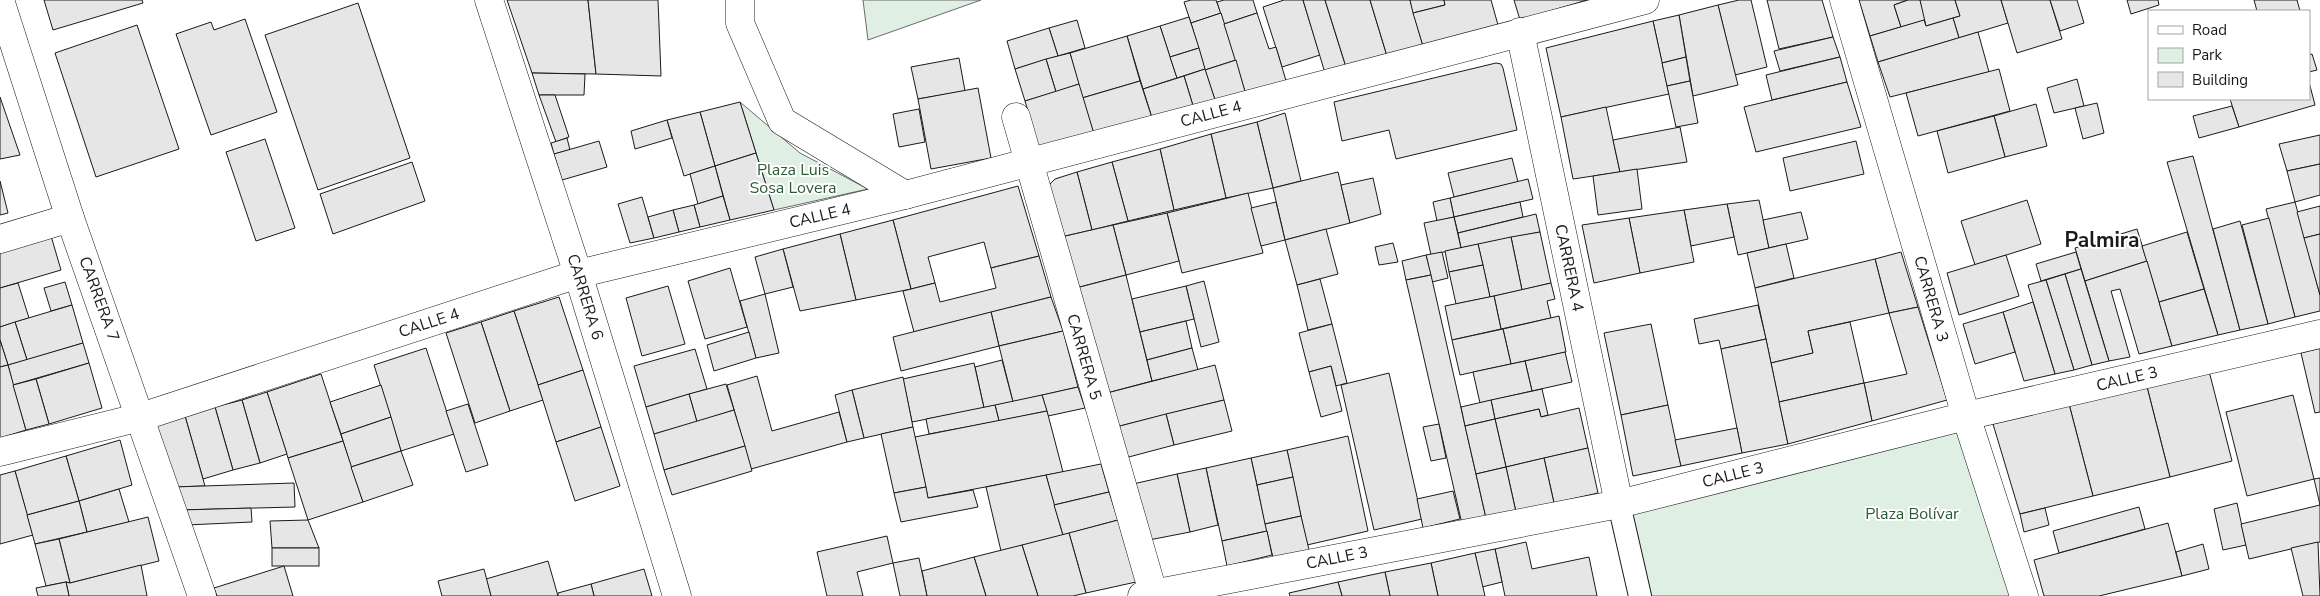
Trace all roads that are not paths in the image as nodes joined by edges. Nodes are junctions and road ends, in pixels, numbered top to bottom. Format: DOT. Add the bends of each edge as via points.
graph roads {
  1 [pos="0,0"];
  2 [pos="489,0"];
  3 [pos="740,0"];
  4 [pos="1645,0"];
  5 [pos="1844,0"];
  6 [pos="1520,32"];
  7 [pos="1016,117"];
  8 [pos="1028,162"];
  9 [pos="905,196"];
  10 [pos="70,218"];
  11 [pos="0,239"];
  12 [pos="578,274"];
  13 [pos="2320,334"];
  14 [pos="1966,416"];
  15 [pos="141,417"];
  16 [pos="0,452"];
  17 [pos="1619,504"];
  18 [pos="1150,595"];
  19 [pos="202,596"];
  20 [pos="676,596"];
  21 [pos="1640,596"];
  22 [pos="2024,596"];
  1 -- 10 [label="street, CARRERA 7"];
  2 -- 12 [label="street, CARRERA 6"];
  3 -- 9 [label="street" via="740,23 782,121"];
  4 -- 6 [label="street, CALLE 4"];
  5 -- 14 [label="street, CARRERA 3"];
  6 -- 8 [label="street, CALLE 4"];
  6 -- 17 [label="street, CARRERA 4"];
  7 -- 8 [label="street, CARRERA 5"];
  8 -- 9 [label="street, CALLE 4"];
  8 -- 18 [label="street, CARRERA 5"];
  9 -- 12 [label="street, CALLE 4"];
  10 -- 11 [label="street"];
  10 -- 15 [label="street, CARRERA 7"];
  12 -- 15 [label="street, CALLE 4"];
  12 -- 20 [label="street, CARRERA 6"];
  13 -- 14 [label="street, CALLE 3"];
  14 -- 17 [label="street, CALLE 3"];
  14 -- 22 [label="street, CARRERA 3"];
  15 -- 16 [label="street, CALLE 4"];
  15 -- 19 [label="street, CARRERA 7"];
  17 -- 18 [label="street, CALLE 3"];
  17 -- 21 [label="street"];
}
